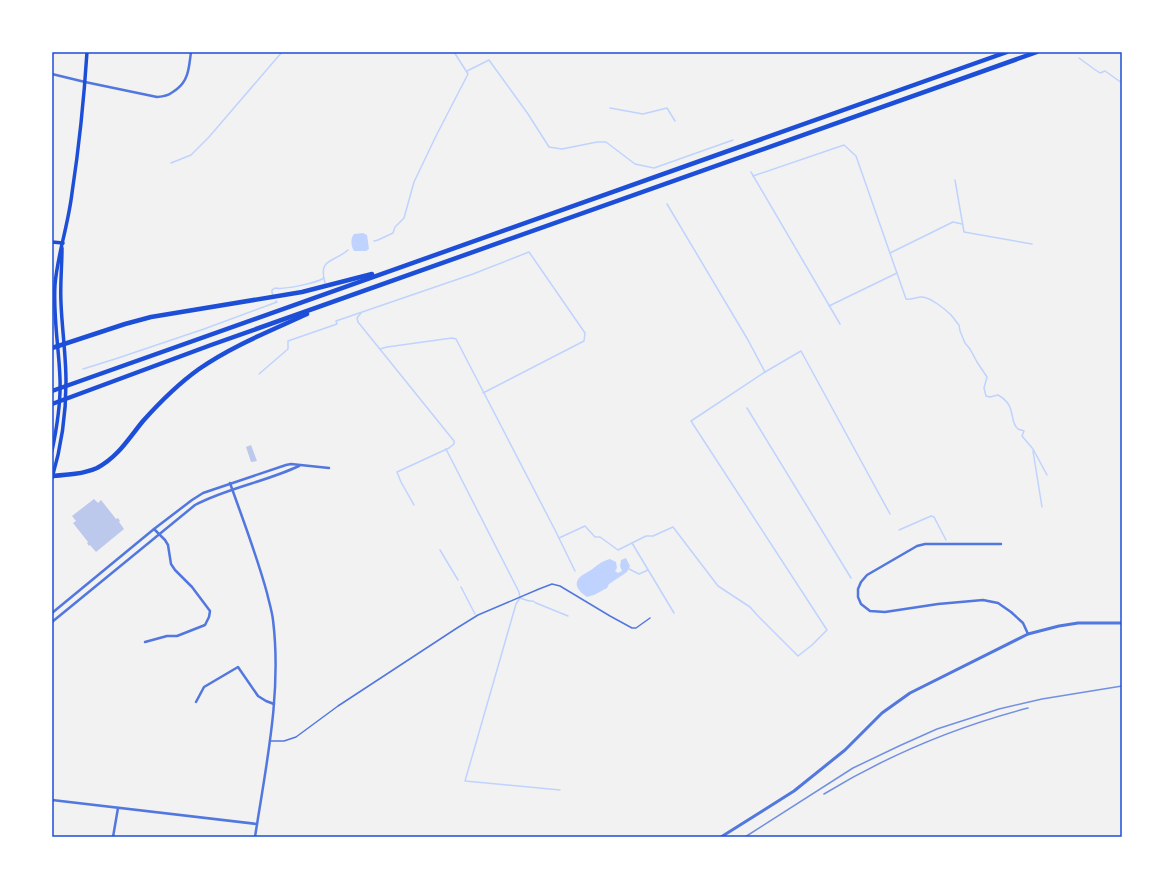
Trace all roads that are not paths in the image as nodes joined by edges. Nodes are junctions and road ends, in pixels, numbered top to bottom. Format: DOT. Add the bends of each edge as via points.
graph roads {
  1 [pos="86,52"];
  2 [pos="192,52"];
  3 [pos="1007,52"];
  4 [pos="1037,52"];
  5 [pos="52,74"];
  6 [pos="85,82"];
  7 [pos="52,242"];
  8 [pos="62,243"];
  9 [pos="403,266"];
  10 [pos="338,300"];
  11 [pos="64,344"];
  12 [pos="58,346"];
  13 [pos="52,348"];
  14 [pos="52,391"];
  15 [pos="52,404"];
  16 [pos="52,451"];
  17 [pos="300,465"];
  18 [pos="329,468"];
  19 [pos="52,476"];
  20 [pos="230,483"];
  21 [pos="233,490"];
  22 [pos="154,529"];
  23 [pos="159,534"];
  24 [pos="1001,544"];
  25 [pos="52,612"];
  26 [pos="650,618"];
  27 [pos="52,622"];
  28 [pos="1122,623"];
  29 [pos="1028,634"];
  30 [pos="145,642"];
  31 [pos="196,702"];
  32 [pos="274,704"];
  33 [pos="270,741"];
  34 [pos="52,800"];
  35 [pos="118,808"];
  36 [pos="257,824"];
  37 [pos="113,837"];
  38 [pos="255,837"];
  39 [pos="721,837"];
  1 -- 6 [label="main road"];
  2 -- 6 [label="street" via="185,81 166,96 157,97"];
  3 -- 9 [label="highway"];
  4 -- 10 [label="highway"];
  5 -- 6 [label="street"];
  6 -- 8 [label="main road" via="72,194"];
  7 -- 8 [label="main road"];
  8 -- 11 [label="main road" via="61,302"];
  8 -- 12 [label="main road" via="57,264 54,302"];
  9 -- 11 [label="highway" via="294,293 151,318"];
  9 -- 14 [label="highway"];
  10 -- 15 [label="highway"];
  10 -- 19 [label="highway" via="239,345 198,370 155,408 117,454 96,468"];
  11 -- 12 [label="highway"];
  11 -- 19 [label="main road" via="66,394"];
  12 -- 13 [label="highway"];
  12 -- 16 [label="main road" via="60,395"];
  17 -- 18 [label="street"];
  17 -- 20 [label="street" via="286,465"];
  17 -- 21 [label="street" via="287,472"];
  20 -- 21 [label="street"];
  20 -- 22 [label="street" via="203,493"];
  21 -- 23 [label="street" via="195,505"];
  21 -- 32 [label="street" via="260,567 273,618 276,662"];
  22 -- 23 [label="street"];
  22 -- 25 [label="street"];
  23 -- 27 [label="street"];
  23 -- 30 [label="street" via="168,545 171,564 210,611 205,625 177,636"];
  24 -- 29 [label="street" via="917,546 867,575 858,589 858,597 861,604 870,611 885,612 983,600 998,603 1023,623"];
  26 -- 33 [label="lane" via="632,628 560,586 552,584 478,615 338,706 296,737 284,741"];
  28 -- 29 [label="street" via="1078,623"];
  29 -- 39 [label="street" via="895,703 832,762 794,791"];
  31 -- 32 [label="street" via="204,687 238,667 258,696"];
  32 -- 33 [label="street"];
  33 -- 36 [label="street"];
  34 -- 35 [label="street"];
  35 -- 36 [label="street"];
  35 -- 37 [label="street"];
  36 -- 38 [label="street"];
}
